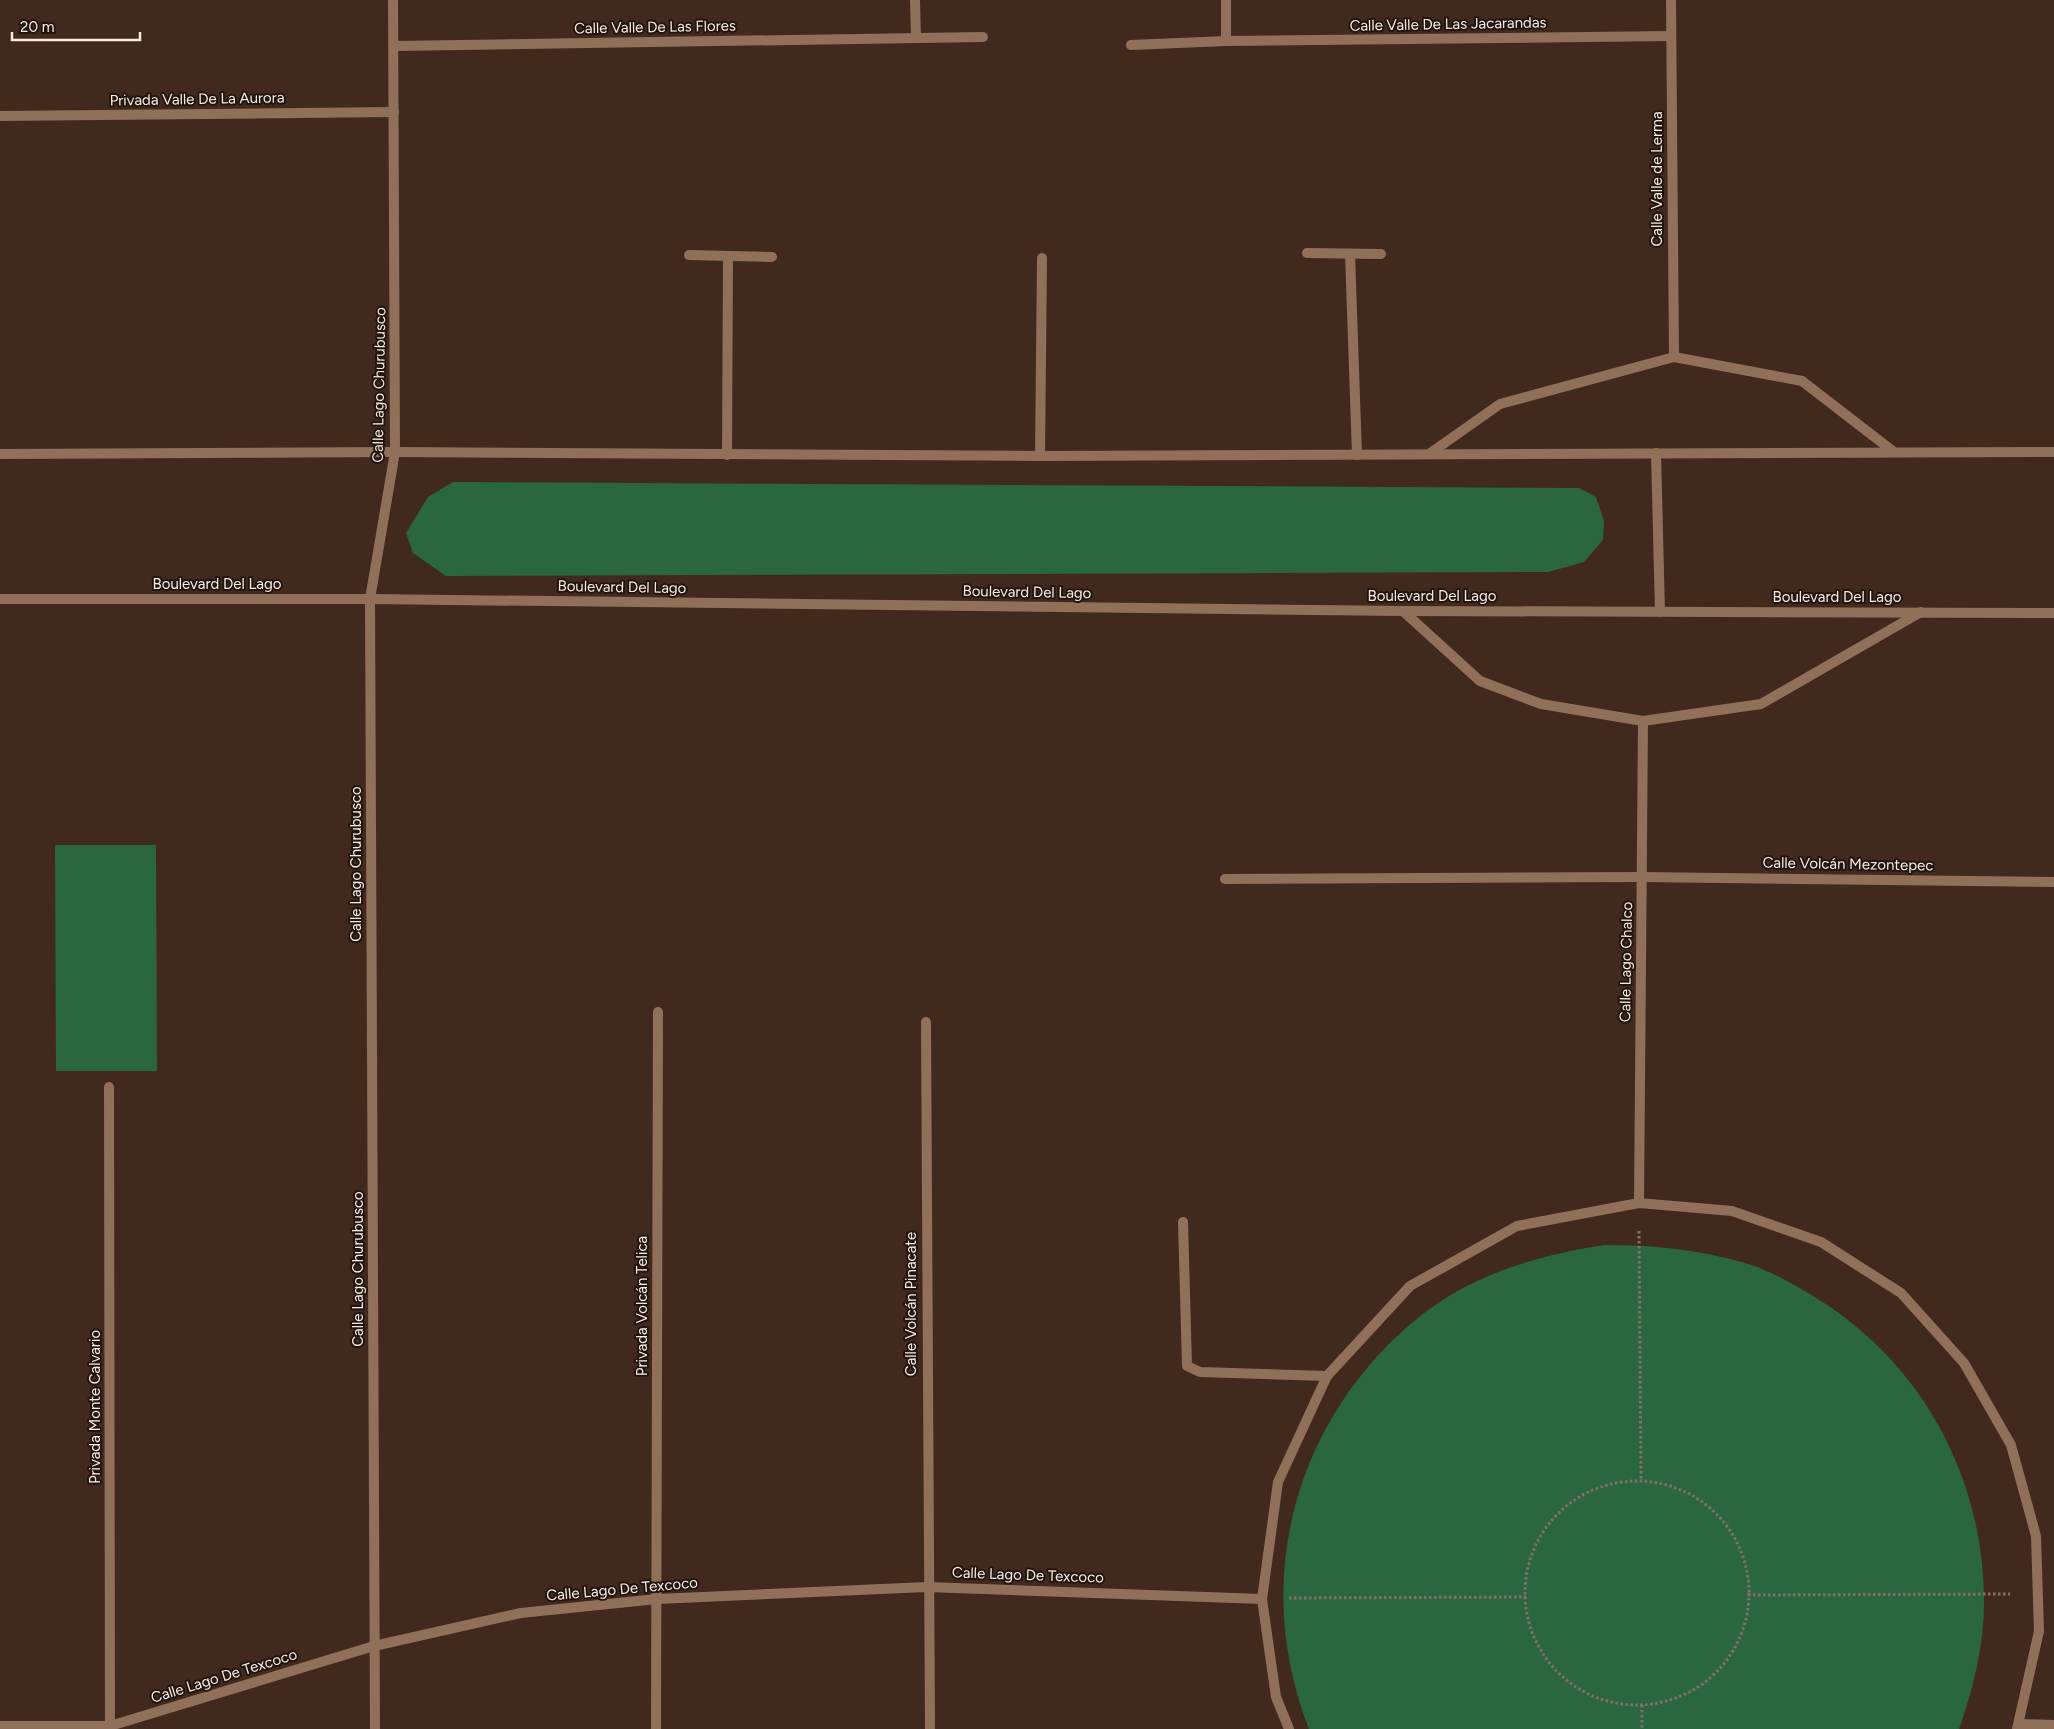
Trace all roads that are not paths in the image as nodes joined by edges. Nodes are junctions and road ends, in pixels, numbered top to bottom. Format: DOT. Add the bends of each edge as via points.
graph roads {
  1 [pos="394,0"];
  2 [pos="915,0"];
  3 [pos="1226,0"];
  4 [pos="1671,0"];
  5 [pos="1671,36"];
  6 [pos="916,38"];
  7 [pos="983,38"];
  8 [pos="1226,41"];
  9 [pos="1131,45"];
  10 [pos="394,46"];
  11 [pos="394,112"];
  12 [pos="0,116"];
  13 [pos="1307,254"];
  14 [pos="1350,254"];
  15 [pos="1381,254"];
  16 [pos="690,255"];
  17 [pos="728,256"];
  18 [pos="772,258"];
  19 [pos="1042,258"];
  20 [pos="1674,357"];
  21 [pos="395,452"];
  22 [pos="1894,452"];
  23 [pos="2054,452"];
  24 [pos="1656,453"];
  25 [pos="0,454"];
  26 [pos="1429,454"];
  27 [pos="727,455"];
  28 [pos="1357,455"];
  29 [pos="1040,456"];
  30 [pos="0,599"];
  31 [pos="370,599"];
  32 [pos="1403,611"];
  33 [pos="1660,612"];
  34 [pos="1921,612"];
  35 [pos="2054,613"];
  36 [pos="1643,721"];
  37 [pos="1642,877"];
  38 [pos="1225,879"];
  39 [pos="2054,882"];
  40 [pos="658,1012"];
  41 [pos="926,1022"];
  42 [pos="109,1087"];
  43 [pos="1638,1202"];
  44 [pos="1183,1222"];
  45 [pos="1327,1376"];
  46 [pos="927,1586"];
  47 [pos="657,1599"];
  48 [pos="1262,1599"];
  49 [pos="374,1646"];
  50 [pos="2054,1725"];
  51 [pos="0,1726"];
  52 [pos="2018,1726"];
  53 [pos="110,1728"];
  54 [pos="374,1729"];
  55 [pos="656,1729"];
  56 [pos="930,1729"];
  57 [pos="1289,1729"];
  1 -- 10 [label="street, Calle Lago Churubusco"];
  2 -- 6 [label="street"];
  3 -- 8 [label="street"];
  4 -- 5 [label="street, Calle Valle de Lerma"];
  5 -- 8 [label="street, Calle Valle De Las Jacarandas"];
  5 -- 20 [label="street, Calle Valle de Lerma"];
  6 -- 7 [label="street, Calle Valle De Las Flores"];
  6 -- 10 [label="street, Calle Valle De Las Flores"];
  8 -- 9 [label="street, Calle Valle De Las Jacarandas"];
  10 -- 11 [label="street, Calle Lago Churubusco"];
  11 -- 12 [label="street, Privada Valle De La Aurora"];
  11 -- 21 [label="street, Calle Lago Churubusco"];
  13 -- 14 [label="street"];
  14 -- 15 [label="street"];
  14 -- 28 [label="street"];
  16 -- 17 [label="street"];
  17 -- 18 [label="street"];
  17 -- 27 [label="street"];
  19 -- 29 [label="street"];
  20 -- 22 [label="street" via="1802,380"];
  20 -- 26 [label="street" via="1500,404"];
  21 -- 25 [label="street"];
  21 -- 27 [label="street"];
  21 -- 31 [label="street, Calle Lago Churubusco"];
  22 -- 23 [label="street"];
  22 -- 24 [label="street"];
  24 -- 26 [label="street"];
  24 -- 33 [label="street"];
  26 -- 28 [label="street"];
  27 -- 29 [label="street"];
  28 -- 29 [label="street"];
  30 -- 31 [label="street, Boulevard Del Lago"];
  31 -- 32 [label="street, Boulevard Del Lago"];
  31 -- 49 [label="street, Calle Lago Churubusco"];
  32 -- 33 [label="street, Boulevard Del Lago"];
  32 -- 36 [label="street" via="1480,681 1541,704"];
  33 -- 34 [label="street, Boulevard Del Lago"];
  34 -- 35 [label="street, Boulevard Del Lago"];
  34 -- 36 [label="street" via="1762,704"];
  36 -- 37 [label="street, Calle Lago Chalco"];
  37 -- 38 [label="street, Calle Volcán Mezontepec"];
  37 -- 39 [label="street, Calle Volcán Mezontepec"];
  37 -- 43 [label="street, Calle Lago Chalco"];
  40 -- 47 [label="street, Privada Volcán Telica"];
  41 -- 46 [label="street, Calle Volcán Pinacate"];
  42 -- 53 [label="street, Privada Monte Calvario"];
  43 -- 45 [label="street" via="1517,1226 1410,1286"];
  43 -- 52 [label="street" via="1732,1211 1821,1242 1900,1294 1964,1362 2011,1445 2036,1536 2039,1631"];
  44 -- 45 [label="street" via="1187,1366 1200,1372"];
  45 -- 48 [label="street" via="1278,1482"];
  46 -- 47 [label="street, Calle Lago De Texcoco"];
  46 -- 48 [label="street, Calle Lago De Texcoco"];
  46 -- 56 [label="street, Calle Volcán Pinacate"];
  47 -- 49 [label="street, Calle Lago De Texcoco" via="521,1613"];
  47 -- 55 [label="street, Privada Volcán Telica"];
  48 -- 57 [label="street" via="1276,1697"];
  49 -- 53 [label="street, Calle Lago De Texcoco"];
  49 -- 54 [label="street, Calle Lago Churubusco"];
  50 -- 52 [label="street"];
  51 -- 53 [label="street, Calle Lago De Texcoco"];
}
